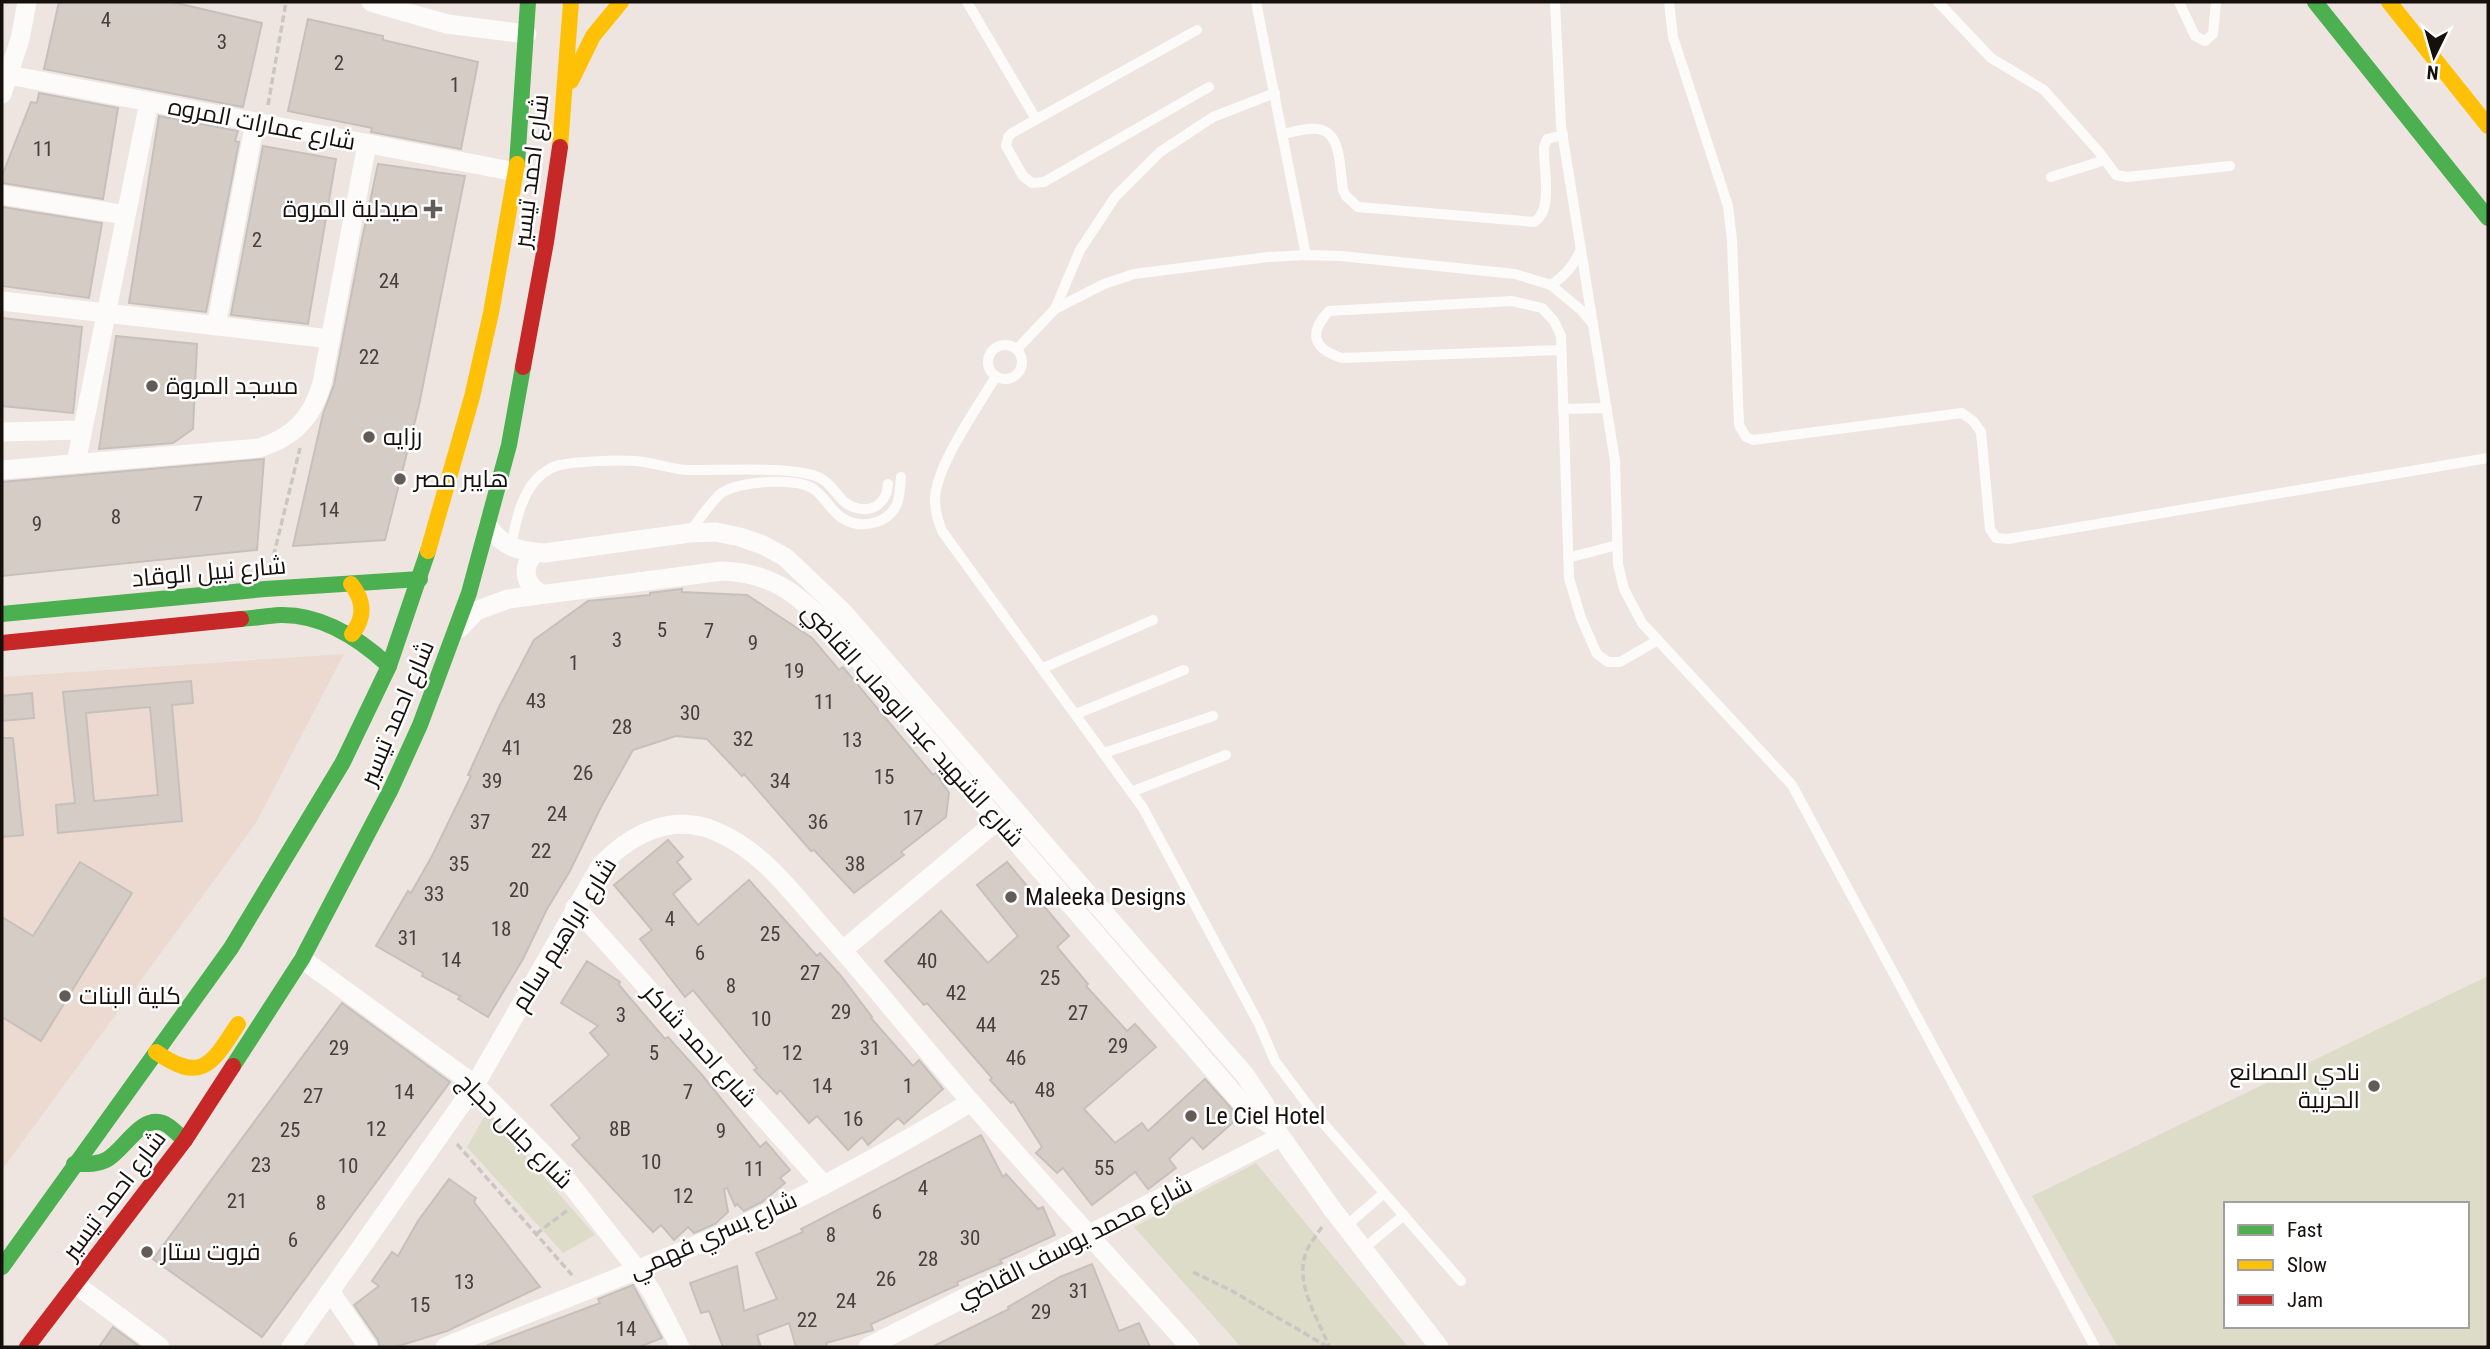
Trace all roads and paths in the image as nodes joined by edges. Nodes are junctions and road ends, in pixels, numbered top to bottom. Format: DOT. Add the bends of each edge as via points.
graph roads {
  1 [pos="27,2"];
  2 [pos="286,2"];
  3 [pos="371,2"];
  4 [pos="528,2"];
  5 [pos="571,2"];
  6 [pos="621,2"];
  7 [pos="967,2"];
  8 [pos="1256,2"];
  9 [pos="1555,2"];
  10 [pos="1669,2"];
  11 [pos="1938,2"];
  12 [pos="2179,2"];
  13 [pos="2216,2"];
  14 [pos="2315,2"];
  15 [pos="2389,2"];
  16 [pos="1197,30"];
  17 [pos="527,34"];
  18 [pos="6,85"];
  19 [pos="1209,87"];
  20 [pos="1275,93"];
  21 [pos="149,102"];
  22 [pos="564,104"];
  23 [pos="1036,119"];
  24 [pos="259,123"];
  25 [pos="2488,125"];
  26 [pos="1283,134"];
  27 [pos="1563,135"];
  28 [pos="367,144"];
  29 [pos="2105,160"];
  30 [pos="2230,166"];
  31 [pos="516,172"];
  32 [pos="2051,177"];
  33 [pos="2,195"];
  34 [pos="126,215"];
  35 [pos="2488,218"];
  36 [pos="1581,248"];
  37 [pos="1306,255"];
  38 [pos="1550,285"];
  39 [pos="2,301"];
  40 [pos="1055,309"];
  41 [pos="106,313"];
  42 [pos="1594,325"];
  43 [pos="216,326"];
  44 [pos="330,339"];
  45 [pos="1017,349"];
  46 [pos="1561,349"];
  47 [pos="996,376"];
  48 [pos="1607,408"];
  49 [pos="1563,410"];
  50 [pos="307,418"];
  51 [pos="82,430"];
  52 [pos="2,432"];
  53 [pos="2488,458"];
  54 [pos="76,463"];
  55 [pos="2,470"];
  56 [pos="901,477"];
  57 [pos="888,484"];
  58 [pos="488,526"];
  59 [pos="689,533"];
  60 [pos="1617,545"];
  61 [pos="511,547"];
  62 [pos="535,553"];
  63 [pos="1568,558"];
  64 [pos="420,579"];
  65 [pos="351,584"];
  66 [pos="265,589"];
  67 [pos="541,594"];
  68 [pos="2,614"];
  69 [pos="1153,620"];
  70 [pos="352,634"];
  71 [pos="453,638"];
  72 [pos="1658,640"];
  73 [pos="2,643"];
  74 [pos="388,666"];
  75 [pos="1043,668"];
  76 [pos="1184,670"];
  77 [pos="1076,715"];
  78 [pos="1213,716"];
  79 [pos="1104,753"];
  80 [pos="1226,755"];
  81 [pos="1132,792"];
  82 [pos="998,820"];
  83 [pos="575,907"];
  84 [pos="843,950"];
  85 [pos="302,959"];
  86 [pos="278,996"];
  87 [pos="156,1052"];
  88 [pos="475,1085"];
  89 [pos="971,1102"];
  90 [pos="444,1129"];
  91 [pos="1277,1132"];
  92 [pos="185,1140"];
  93 [pos="74,1164"];
  94 [pos="824,1185"];
  95 [pos="1384,1193"];
  96 [pos="582,1199"];
  97 [pos="1333,1210"];
  98 [pos="1404,1215"];
  99 [pos="1345,1227"];
  100 [pos="536,1234"];
  101 [pos="1090,1235"];
  102 [pos="1362,1251"];
  103 [pos="2,1267"];
  104 [pos="636,1268"];
  105 [pos="1193,1272"];
  106 [pos="1461,1281"];
  107 [pos="75,1284"];
  108 [pos="584,1290"];
  109 [pos="330,1291"];
  110 [pos="27,1347"];
  111 [pos="160,1347"];
  112 [pos="291,1347"];
  113 [pos="368,1347"];
  114 [pos="445,1347"];
  115 [pos="680,1347"];
  116 [pos="868,1347"];
  117 [pos="1190,1347"];
  118 [pos="1329,1347"];
  119 [pos="1439,1347"];
  120 [pos="2095,1347"];
  1 -- 18 [label="street"];
  2 -- 24 [label="path"];
  3 -- 17 [label="street" via="447,24"];
  4 -- 17 [label="main road, شارع احمد تيسير"];
  5 -- 22 [label="main road, شارع احمد تيسير"];
  6 -- 22 [label="main road" via="593,36"];
  7 -- 23 [label="lane"];
  8 -- 20 [label="lane"];
  9 -- 27 [label="lane"];
  10 -- 53 [label="lane" via="1673,37 1728,206 1739,425 1746,437 1753,440 1962,413 1981,432 1990,529 1996,538 2008,539"];
  11 -- 29 [label="lane" via="1991,58 2044,90"];
  12 -- 13 [label="lane" via="2194,36 2205,41 2214,34"];
  14 -- 35 [label="main road"];
  15 -- 25 [label="main road"];
  16 -- 23 [label="lane"];
  17 -- 31 [label="main road, شارع احمد تيسير"];
  18 -- 21 [label="street, شارع عمارات المروه"];
  19 -- 23 [label="lane" via="1056,175 1032,183 1006,146 1012,133"];
  20 -- 26 [label="lane"];
  20 -- 40 [label="lane" via="1213,117 1160,152 1115,197 1080,250"];
  21 -- 24 [label="street, شارع عمارات المروه"];
  21 -- 34 [label="street"];
  22 -- 58 [label="main road, شارع احمد تيسير" via="531,331"];
  24 -- 28 [label="street, شارع عمارات المروه"];
  24 -- 43 [label="street"];
  26 -- 27 [label="lane" via="1320,129 1329,134 1335,141 1343,190 1358,207 1534,222 1547,206 1544,147 1547,139"];
  26 -- 37 [label="lane"];
  27 -- 36 [label="lane"];
  28 -- 31 [label="street, شارع عمارات المروه"];
  28 -- 44 [label="street"];
  29 -- 30 [label="lane" via="2121,177"];
  29 -- 32 [label="lane"];
  31 -- 64 [label="main road, شارع احمد تيسير" via="472,397"];
  33 -- 34 [label="street"];
  34 -- 41 [label="street"];
  36 -- 38 [label="lane" via="1570,270"];
  36 -- 42 [label="lane"];
  37 -- 38 [label="lane" via="1515,274"];
  37 -- 40 [label="lane" via="1134,274"];
  38 -- 42 [label="lane"];
  39 -- 41 [label="street"];
  40 -- 45 [label="lane"];
  41 -- 43 [label="street"];
  41 -- 51 [label="street"];
  42 -- 48 [label="lane"];
  43 -- 44 [label="street"];
  44 -- 50 [label="street" via="317,401"];
  45 -- 47 [label="lane" via="1022,360 1019,372 1008,379"];
  45 -- 47 [label="lane" via="999,346 990,354 989,366"];
  46 -- 46 [label="lane" via="1561,336 1542,308 1512,301 1329,310 1317,323 1316,339 1325,353 1342,358"];
  46 -- 49 [label="lane"];
  47 -- 75 [label="lane" via="937,484 937,518"];
  48 -- 49 [label="lane"];
  48 -- 60 [label="lane" via="1615,461"];
  49 -- 63 [label="lane"];
  50 -- 54 [label="street" via="286,437 259,449"];
  50 -- 66 [label="path"];
  51 -- 52 [label="street"];
  51 -- 54 [label="street"];
  54 -- 55 [label="street"];
  56 -- 59 [label="lane" via="898,502 891,514 874,523 858,525 842,518 810,486 761,483 732,487 720,494"];
  57 -- 61 [label="lane" via="878,506 856,508 845,503 832,485 801,472 684,470 634,461 557,465 540,475 524,499"];
  58 -- 61 [label="street, شارع الشهيد عبد الوهاب القاضي"];
  58 -- 71 [label="main road, شارع احمد تيسير"];
  59 -- 62 [label="street, شارع الشهيد عبد الوهاب القاضي"];
  59 -- 91 [label="street, شارع الشهيد عبد الوهاب القاضي" via="716,533 764,545 785,557 843,612 1245,1075"];
  60 -- 63 [label="lane"];
  60 -- 72 [label="lane" via="1624,589 1642,623"];
  61 -- 62 [label="street, شارع الشهيد عبد الوهاب القاضي"];
  62 -- 67 [label="street" via="525,571 530,585"];
  63 -- 72 [label="lane" via="1581,618 1597,654 1608,662 1620,662"];
  64 -- 65 [label="main road, شارع نبيل الوقاد"];
  64 -- 74 [label="main road, شارع احمد تيسير"];
  65 -- 66 [label="main road, شارع نبيل الوقاد"];
  65 -- 70 [label="main road" via="363,606 361,622"];
  66 -- 68 [label="main road, شارع نبيل الوقاد"];
  67 -- 71 [label="street, شارع الشهيد عبد الوهاب القاضي" via="483,607"];
  67 -- 82 [label="street, شارع الشهيد عبد الوهاب القاضي" via="722,571 775,581 827,623"];
  69 -- 75 [label="lane"];
  70 -- 73 [label="main road, شارع نبيل الوقاد" via="333,625 282,615"];
  70 -- 74 [label="main road, شارع نبيل الوقاد"];
  71 -- 85 [label="main road, شارع احمد تيسير" via="391,789"];
  72 -- 120 [label="lane" via="1792,785"];
  74 -- 87 [label="main road, شارع احمد تيسير" via="343,762 267,890"];
  75 -- 77 [label="lane"];
  76 -- 77 [label="lane"];
  77 -- 79 [label="lane"];
  78 -- 79 [label="lane"];
  79 -- 81 [label="lane"];
  80 -- 81 [label="lane"];
  81 -- 95 [label="lane" via="1275,1060"];
  82 -- 84 [label="street"];
  82 -- 91 [label="street, شارع الشهيد عبد الوهاب القاضي" via="1241,1102"];
  83 -- 84 [label="street, شارع ابراهيم سالم" via="618,847 663,826 688,825 713,830 762,858"];
  83 -- 88 [label="street, شارع ابراهيم سالم"];
  83 -- 94 [label="street, شارع احمد شاكر"];
  84 -- 89 [label="street, شارع ابراهيم سالم"];
  85 -- 86 [label="main road, شارع احمد تيسير"];
  85 -- 88 [label="street, شارع جلال حجاج"];
  86 -- 87 [label="main road" via="249,1011 205,1066 184,1069"];
  86 -- 92 [label="main road, شارع احمد تيسير"];
  87 -- 93 [label="main road, شارع احمد تيسير"];
  88 -- 90 [label="street, شارع ابراهيم سالم"];
  88 -- 96 [label="street, شارع جلال حجاج"];
  89 -- 94 [label="street, شارع يسري فهمي"];
  89 -- 101 [label="street, شارع ابراهيم سالم"];
  90 -- 100 [label="path"];
  90 -- 109 [label="street, شارع ابراهيم سالم"];
  91 -- 97 [label="street, شارع الشهيد عبد الوهاب القاضي"];
  91 -- 101 [label="street, شارع محمد يوسف القاضي"];
  92 -- 93 [label="main road" via="166,1125 151,1122 110,1160 99,1165"];
  92 -- 107 [label="main road, شارع احمد تيسير"];
  93 -- 103 [label="main road, شارع احمد تيسير"];
  94 -- 104 [label="street, شارع يسري فهمي" via="731,1230"];
  95 -- 98 [label="lane"];
  95 -- 99 [label="lane"];
  96 -- 100 [label="path"];
  96 -- 104 [label="street, شارع جلال حجاج"];
  97 -- 99 [label="street, شارع الشهيد عبد الوهاب القاضي"];
  97 -- 118 [label="path" via="1304,1263 1305,1285"];
  98 -- 102 [label="lane"];
  98 -- 106 [label="lane"];
  99 -- 102 [label="street, شارع الشهيد عبد الوهاب القاضي"];
  100 -- 108 [label="path"];
  101 -- 116 [label="street, شارع محمد يوسف القاضي"];
  101 -- 117 [label="street, شارع ابراهيم سالم"];
  102 -- 119 [label="street, شارع الشهيد عبد الوهاب القاضي"];
  104 -- 108 [label="street, شارع يسري فهمي"];
  104 -- 115 [label="street, شارع جلال حجاج"];
  105 -- 118 [label="path"];
  107 -- 110 [label="main road, شارع احمد تيسير"];
  107 -- 111 [label="street"];
  108 -- 114 [label="street, شارع يسري فهمي"];
  109 -- 112 [label="street, شارع ابراهيم سالم"];
  109 -- 113 [label="street"];
}
